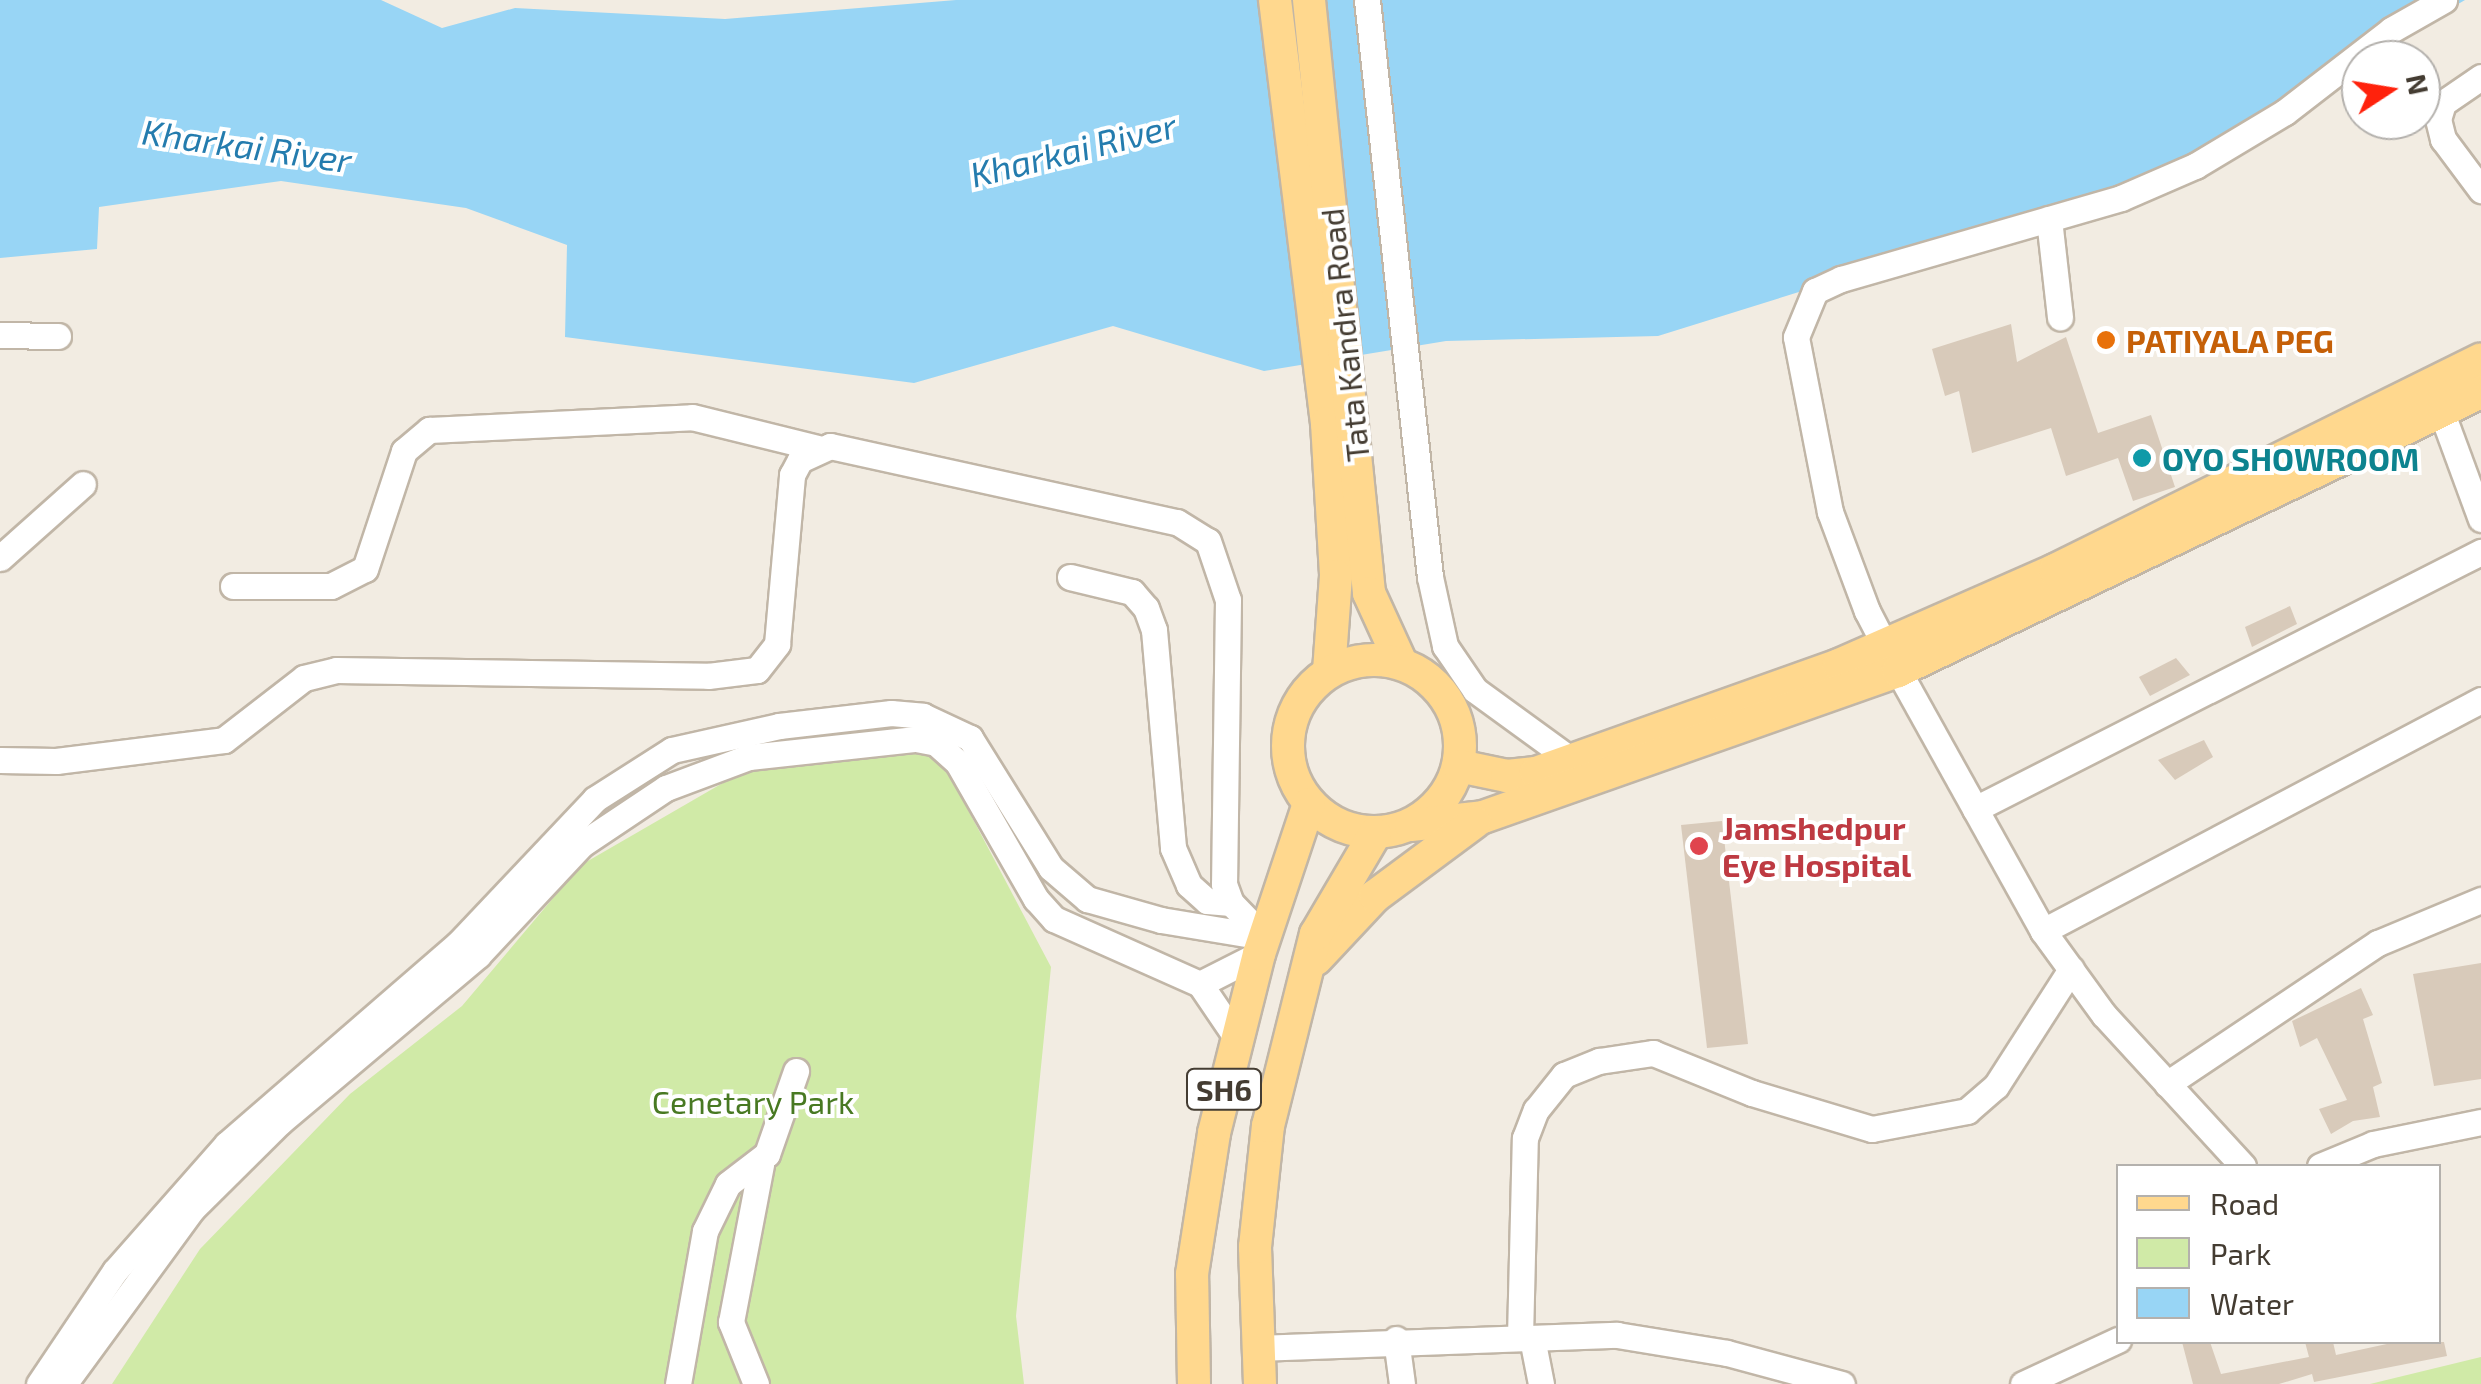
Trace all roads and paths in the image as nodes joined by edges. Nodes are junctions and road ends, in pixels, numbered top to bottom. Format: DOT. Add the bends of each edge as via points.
graph roads {
  1 [pos="1274,0"];
  2 [pos="1308,0"];
  3 [pos="1367,0"];
  4 [pos="2444,0"];
  5 [pos="2481,77"];
  6 [pos="2481,190"];
  7 [pos="2049,219"];
  8 [pos="2060,317"];
  9 [pos="0,335"];
  10 [pos="58,336"];
  11 [pos="2481,359"];
  12 [pos="2481,392"];
  13 [pos="2437,398"];
  14 [pos="1341,426"];
  15 [pos="818,448"];
  16 [pos="83,484"];
  17 [pos="2481,519"];
  18 [pos="2481,552"];
  19 [pos="0,558"];
  20 [pos="1070,577"];
  21 [pos="233,586"];
  22 [pos="1892,658"];
  23 [pos="1401,663"];
  24 [pos="1329,671"];
  25 [pos="2481,700"];
  26 [pos="0,760"];
  27 [pos="1574,762"];
  28 [pos="1458,766"];
  29 [pos="1308,804"];
  30 [pos="1975,809"];
  31 [pos="1483,817"];
  32 [pos="1411,825"];
  33 [pos="1375,834"];
  34 [pos="2481,900"];
  35 [pos="1232,903"];
  36 [pos="1104,906"];
  37 [pos="2043,931"];
  38 [pos="1093,938"];
  39 [pos="1261,945"];
  40 [pos="1304,966"];
  41 [pos="2071,969"];
  42 [pos="1200,984"];
  43 [pos="1236,1036"];
  44 [pos="796,1071"];
  45 [pos="2167,1084"];
  46 [pos="2481,1122"];
  47 [pos="761,1164"];
  48 [pos="2241,1164"];
  49 [pos="2325,1164"];
  50 [pos="1396,1338"];
  51 [pos="1526,1338"];
  52 [pos="2116,1341"];
  53 [pos="1257,1348"];
  54 [pos="38,1384"];
  55 [pos="64,1384"];
  56 [pos="678,1384"];
  57 [pos="756,1384"];
  58 [pos="1194,1384"];
  59 [pos="1260,1384"];
  60 [pos="1402,1384"];
  61 [pos="1541,1384"];
  62 [pos="1842,1384"];
  63 [pos="2023,1384"];
  1 -- 14 [label="main road"];
  2 -- 14 [label="main road, Tata Kandra Road"];
  3 -- 27 [label="street" via="1430,577 1445,646 1475,690"];
  4 -- 7 [label="street" via="2391,30 2285,112 2159,184"];
  5 -- 6 [label="street" via="2443,103 2438,119 2443,139"];
  7 -- 8 [label="street"];
  7 -- 22 [label="street" via="1841,278 1815,292 1801,313 1797,361 1830,512"];
  9 -- 10 [label="street"];
  11 -- 13 [label="main road"];
  12 -- 13 [label="main road"];
  13 -- 17 [label="street"];
  13 -- 22 [label="main road"];
  14 -- 23 [label="main road, Tata Kandra Road" via="1370,593"];
  14 -- 24 [label="main road"];
  15 -- 21 [label="street" via="692,418 429,430 404,451 364,569 331,586"];
  15 -- 26 [label="street" via="792,475 777,644 757,670 708,676 336,670 304,678 224,740 56,761"];
  15 -- 35 [label="street" via="968,473 1177,522 1208,541 1228,600 1224,884"];
  16 -- 19 [label="street"];
  18 -- 30 [label="street"];
  20 -- 35 [label="street" via="1132,592 1146,608 1154,630 1173,848 1189,885 1207,900"];
  22 -- 27 [label="main road"];
  22 -- 30 [label="street"];
  22 -- 31 [label="main road"];
  23 -- 24 [label="main road" via="1364,659"];
  23 -- 28 [label="main road" via="1431,680 1452,707"];
  24 -- 29 [label="main road" via="1301,697 1288,733 1290,770"];
  25 -- 37 [label="street"];
  27 -- 28 [label="main road" via="1508,776"];
  28 -- 32 [label="main road" via="1432,811"];
  29 -- 33 [label="main road" via="1338,826"];
  29 -- 39 [label="main road, SH6"];
  30 -- 37 [label="street"];
  31 -- 32 [label="main road"];
  31 -- 40 [label="main road" via="1375,896"];
  32 -- 33 [label="main road"];
  33 -- 40 [label="main road, SH6"];
  34 -- 45 [label="street" via="2378,943"];
  35 -- 39 [label="street"];
  36 -- 38 [label="street"];
  36 -- 39 [label="street"];
  36 -- 54 [label="street" via="1052,868 987,758 953,726 891,713 779,726 672,750 595,799 458,944 227,1144 115,1271"];
  37 -- 41 [label="street"];
  38 -- 42 [label="street" via="1137,951"];
  38 -- 55 [label="street" via="1054,919 1036,899 958,763 936,743 916,739 775,754 701,772 617,816 582,844 478,956 280,1122 192,1209"];
  39 -- 40 [label="main road"];
  39 -- 42 [label="street"];
  39 -- 43 [label="main road, SH6"];
  40 -- 53 [label="main road, SH6" via="1268,1126 1254,1248"];
  41 -- 45 [label="street"];
  41 -- 51 [label="street" via="1996,1086 1967,1110 1872,1129 1752,1093 1653,1053 1599,1061 1564,1075 1536,1110 1526,1138"];
  42 -- 43 [label="street"];
  43 -- 58 [label="main road, SH6" via="1192,1274"];
  44 -- 47 [label="street"];
  45 -- 48 [label="street"];
  46 -- 49 [label="street" via="2374,1144"];
  47 -- 56 [label="street" via="728,1184 705,1231"];
  47 -- 57 [label="street" via="731,1322"];
  50 -- 51 [label="street"];
  50 -- 53 [label="street"];
  50 -- 60 [label="street"];
  51 -- 61 [label="street"];
  51 -- 62 [label="street" via="1661,1339"];
  52 -- 63 [label="street"];
  53 -- 59 [label="main road, SH6"];
}
